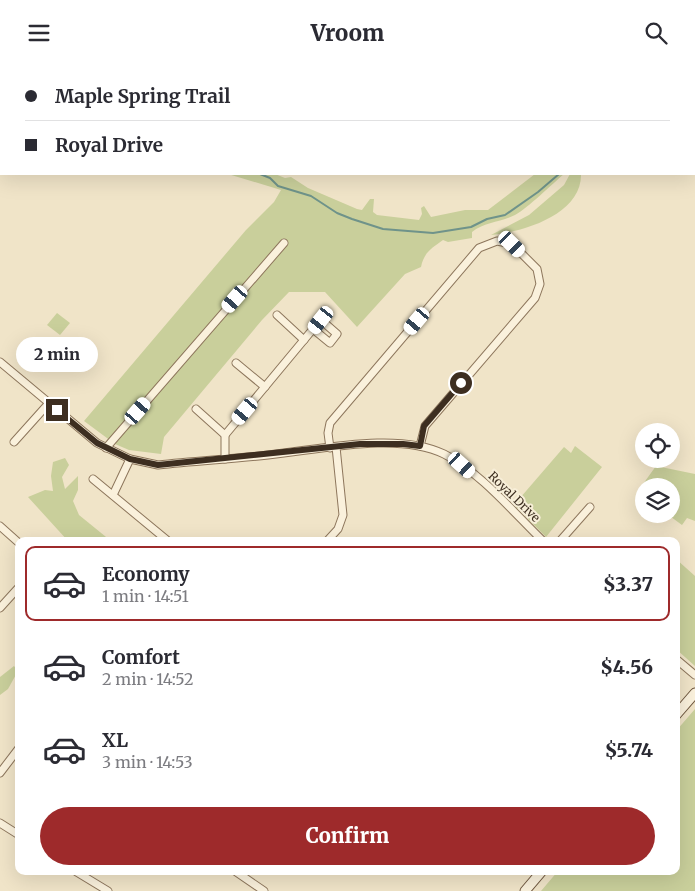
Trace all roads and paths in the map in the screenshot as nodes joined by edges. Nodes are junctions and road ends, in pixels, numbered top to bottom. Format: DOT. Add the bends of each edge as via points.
graph roads {
  1 [pos="284,243"];
  2 [pos="277,315"];
  3 [pos="313,329"];
  4 [pos="304,340"];
  5 [pos="0,362"];
  6 [pos="236,363"];
  7 [pos="265,387"];
  8 [pos="49,403"];
  9 [pos="196,409"];
  10 [pos="225,435"];
  11 [pos="14,443"];
  12 [pos="420,446"];
  13 [pos="333,447"];
  14 [pos="106,448"];
  15 [pos="130,459"];
  16 [pos="225,459"];
  17 [pos="93,479"];
  18 [pos="113,495"];
  19 [pos="590,507"];
  20 [pos="0,526"];
  21 [pos="163,537"];
  22 [pos="331,537"];
  23 [pos="539,537"];
  24 [pos="564,537"];
  25 [pos="15,539"];
  26 [pos="15,591"];
  27 [pos="0,608"];
  28 [pos="680,662"];
  29 [pos="695,675"];
  30 [pos="695,693"];
  31 [pos="680,710"];
  32 [pos="15,753"];
  33 [pos="0,773"];
  34 [pos="0,823"];
  35 [pos="15,832"];
  36 [pos="82,875"];
  37 [pos="241,875"];
  38 [pos="538,875"];
  39 [pos="108,891"];
  40 [pos="264,891"];
  41 [pos="524,891"];
  1 -- 14 [label="street"];
  2 -- 4 [label="street"];
  3 -- 4 [label="street"];
  4 -- 7 [label="street"];
  5 -- 8 [label="street, Royal Drive"];
  6 -- 7 [label="street"];
  7 -- 10 [label="street"];
  8 -- 11 [label="street"];
  8 -- 14 [label="street, Royal Drive"];
  9 -- 10 [label="street"];
  10 -- 16 [label="street"];
  12 -- 13 [label="street, Royal Drive" via="360,444"];
  12 -- 13 [label="street" via="424,426 534,298 540,284 538,269 512,244 497,241 480,248 330,423 328,433"];
  12 -- 23 [label="street, Royal Drive" via="444,454 462,465"];
  13 -- 16 [label="street, Royal Drive"];
  13 -- 22 [label="street" via="343,515"];
  14 -- 15 [label="street, Royal Drive"];
  15 -- 16 [label="street, Royal Drive" via="158,465"];
  15 -- 18 [label="street"];
  17 -- 18 [label="street"];
  18 -- 21 [label="street"];
  19 -- 24 [label="street"];
  20 -- 25 [label="street"];
  26 -- 27 [label="street"];
  28 -- 29 [label="street"];
  30 -- 31 [label="street"];
  32 -- 33 [label="street"];
  34 -- 35 [label="street"];
  36 -- 39 [label="street"];
  37 -- 40 [label="street"];
  38 -- 41 [label="street"];
}
